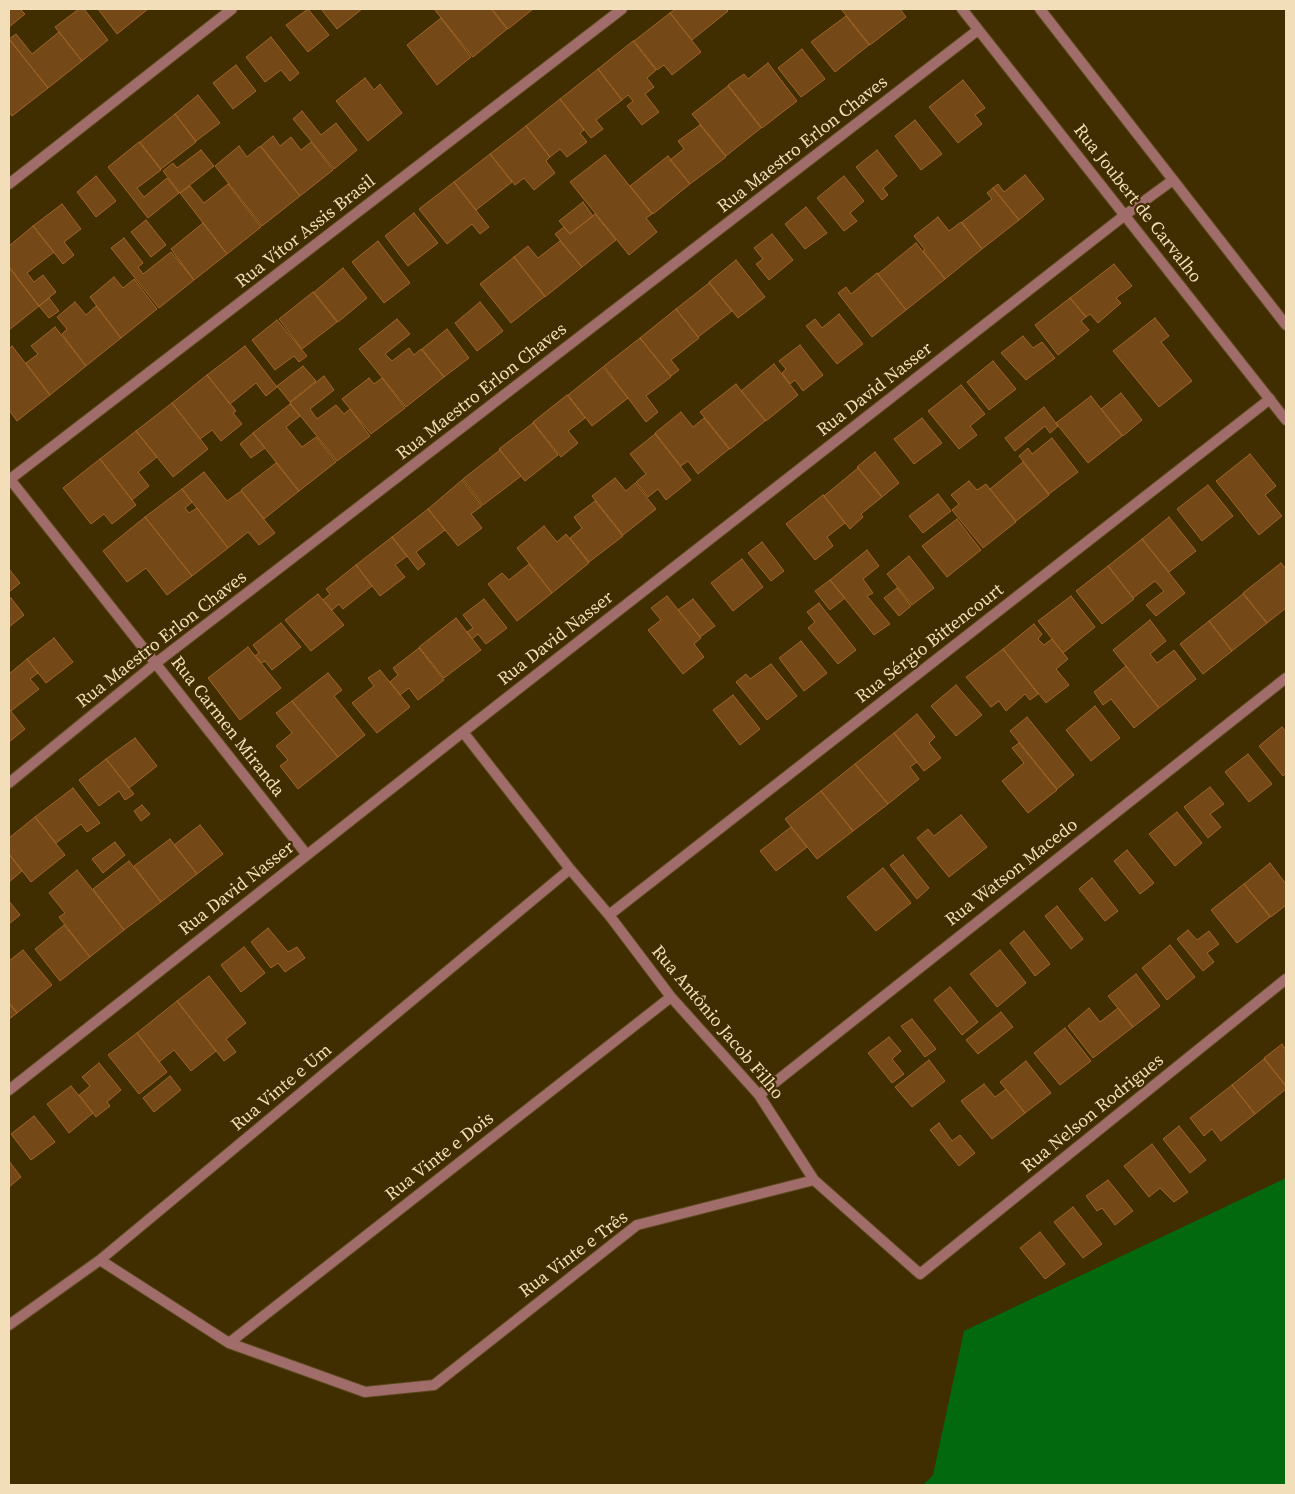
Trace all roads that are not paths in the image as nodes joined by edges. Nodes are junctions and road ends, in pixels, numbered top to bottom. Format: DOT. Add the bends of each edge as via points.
graph roads {
  1 [pos="232,9"];
  2 [pos="622,9"];
  3 [pos="962,9"];
  4 [pos="1040,9"];
  5 [pos="978,30"];
  6 [pos="1173,180"];
  7 [pos="9,184"];
  8 [pos="1125,216"];
  9 [pos="1286,324"];
  10 [pos="1270,399"];
  11 [pos="1286,420"];
  12 [pos="9,479"];
  13 [pos="156,664"];
  14 [pos="1286,678"];
  15 [pos="463,732"];
  16 [pos="9,784"];
  17 [pos="307,855"];
  18 [pos="570,869"];
  19 [pos="609,914"];
  20 [pos="1286,979"];
  21 [pos="671,997"];
  22 [pos="9,1090"];
  23 [pos="758,1095"];
  24 [pos="814,1180"];
  25 [pos="100,1260"];
  26 [pos="920,1274"];
  27 [pos="9,1325"];
  28 [pos="229,1343"];
  1 -- 7 [label="street"];
  2 -- 12 [label="street, Rua Vítor Assis Brasil"];
  3 -- 5 [label="street, Rua Joubert de Carvalho"];
  4 -- 6 [label="street"];
  5 -- 8 [label="street, Rua Joubert de Carvalho"];
  5 -- 13 [label="street, Rua Maestro Erlon Chaves"];
  6 -- 8 [label="street, Rua David Nasser"];
  6 -- 9 [label="street"];
  8 -- 10 [label="street, Rua Joubert de Carvalho"];
  8 -- 15 [label="street, Rua David Nasser"];
  10 -- 11 [label="street, Rua Joubert de Carvalho"];
  10 -- 19 [label="street, Rua Sérgio Bittencourt"];
  12 -- 13 [label="street, Rua Carmen Miranda"];
  13 -- 16 [label="street, Rua Maestro Erlon Chaves"];
  13 -- 17 [label="street, Rua Carmen Miranda"];
  14 -- 23 [label="street, Rua Watson Macedo"];
  15 -- 17 [label="street, Rua David Nasser"];
  15 -- 18 [label="street, Rua Antônio Jacob Filho"];
  17 -- 22 [label="street, Rua David Nasser"];
  18 -- 19 [label="street, Rua Antônio Jacob Filho"];
  18 -- 25 [label="street, Rua Vinte e Um"];
  19 -- 21 [label="street, Rua Antônio Jacob Filho"];
  20 -- 26 [label="street, Rua Nelson Rodrigues"];
  21 -- 23 [label="street, Rua Antônio Jacob Filho"];
  21 -- 28 [label="street, Rua Vinte e Dois"];
  23 -- 24 [label="street, Rua Antônio Jacob Filho"];
  24 -- 26 [label="street, Rua Antônio Jacob Filho"];
  24 -- 28 [label="street, Rua Vinte e Três" via="637,1225 434,1385 365,1392"];
  25 -- 27 [label="street, Rua Vinte e Um"];
  25 -- 28 [label="street"];
}
